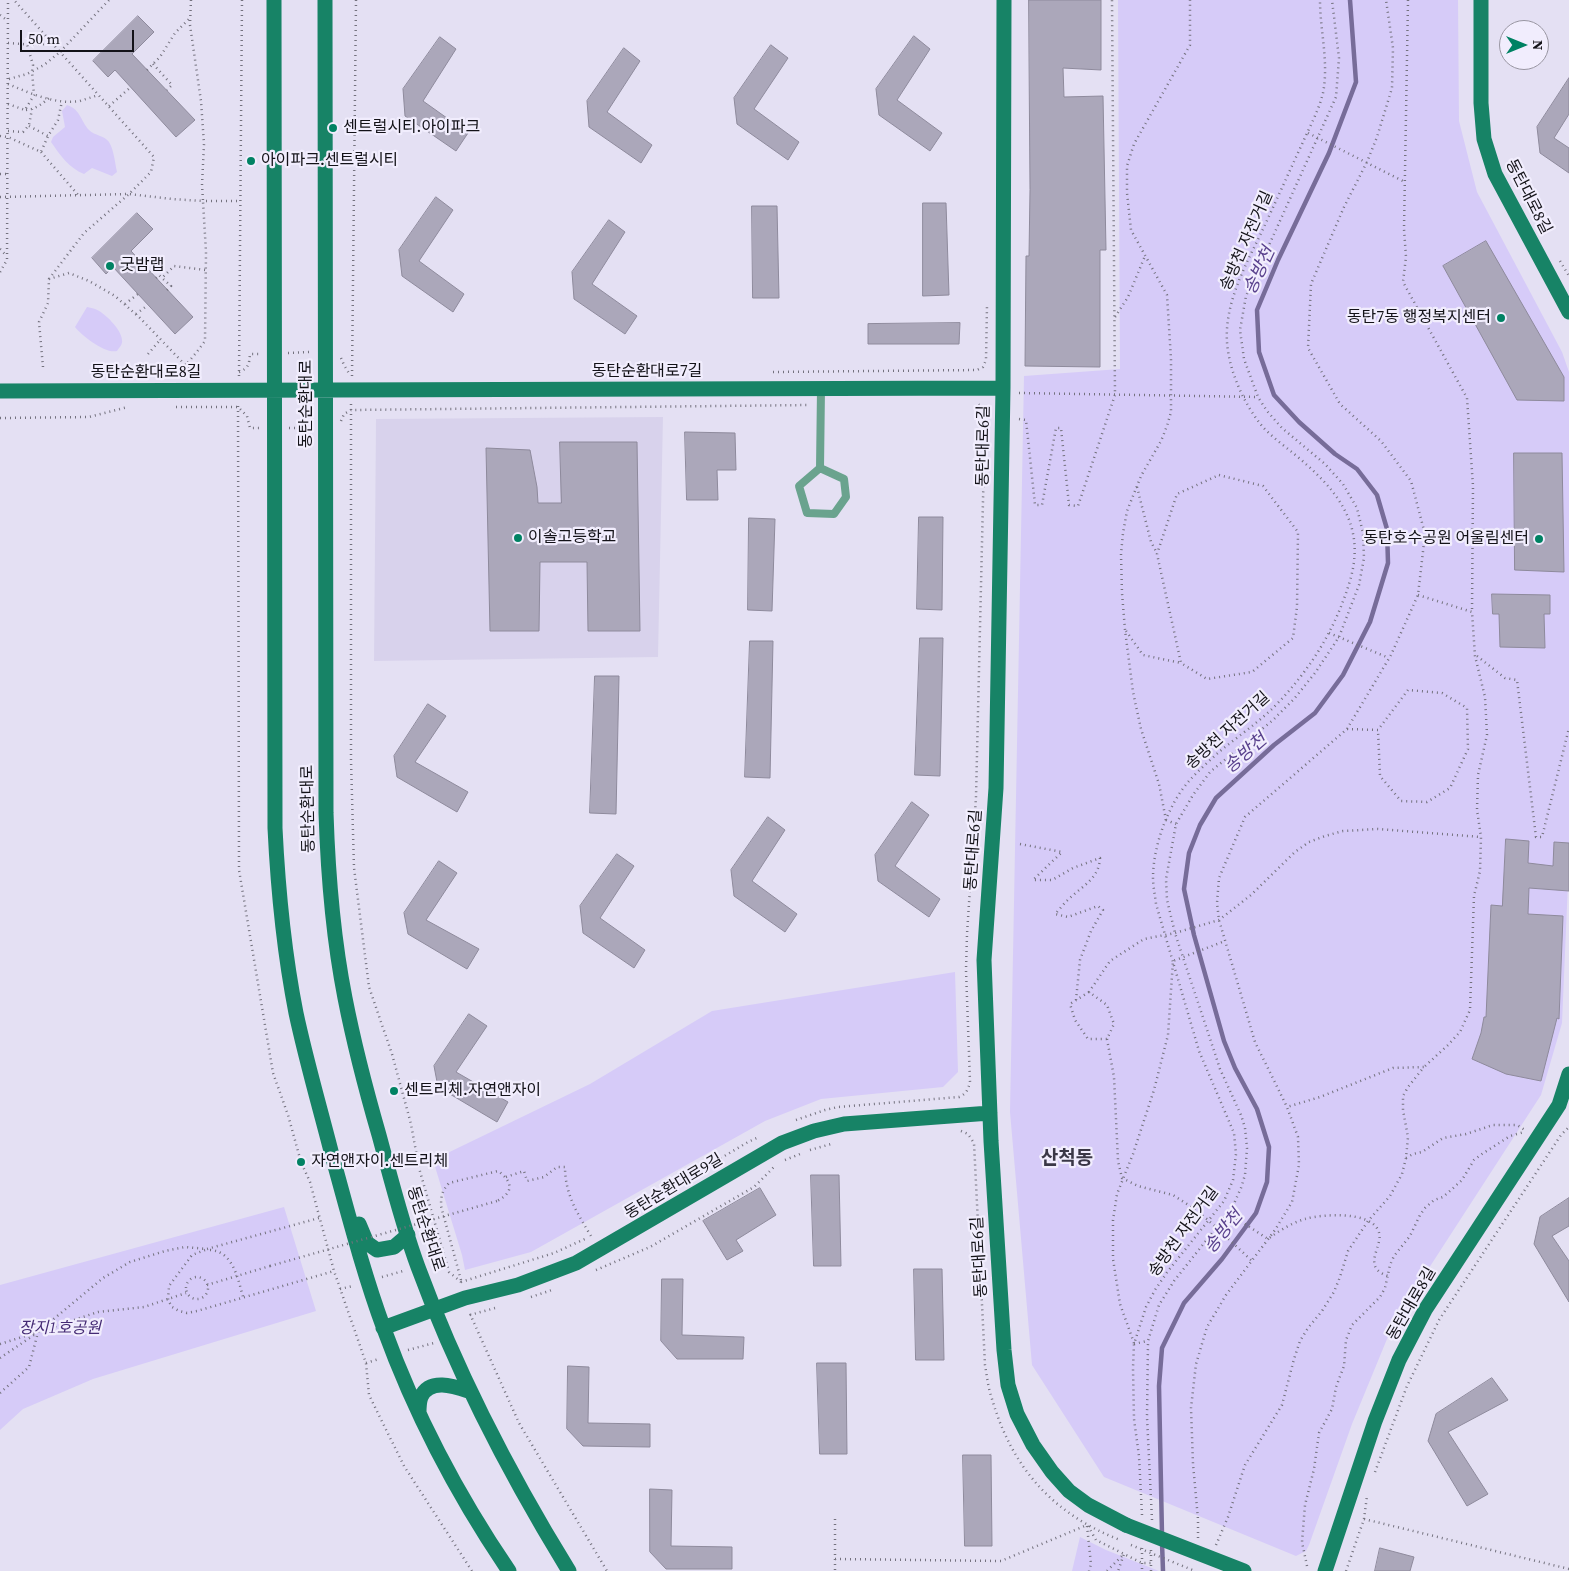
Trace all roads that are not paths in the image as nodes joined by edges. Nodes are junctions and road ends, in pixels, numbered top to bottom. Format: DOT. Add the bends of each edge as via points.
graph roads {
  1 [pos="274,0"];
  2 [pos="325,0"];
  3 [pos="1004,0"];
  4 [pos="1481,0"];
  5 [pos="1569,312"];
  6 [pos="1002,388"];
  7 [pos="821,389"];
  8 [pos="0,391"];
  9 [pos="274,391"];
  10 [pos="292,391"];
  11 [pos="325,391"];
  12 [pos="820,468"];
  13 [pos="1569,1074"];
  14 [pos="1564,1105"];
  15 [pos="990,1113"];
  16 [pos="339,1180"];
  17 [pos="408,1235"];
  18 [pos="434,1309"];
  19 [pos="383,1328"];
  20 [pos="471,1392"];
  21 [pos="419,1413"];
  22 [pos="509,1571"];
  23 [pos="569,1571"];
  24 [pos="1244,1571"];
  25 [pos="1325,1571"];
  1 -- 9 [label="street, 동탄순환대로"];
  2 -- 11 [label="street, 동탄순환대로"];
  3 -- 6 [label="street, 동탄대로6길"];
  4 -- 5 [label="street, 동탄대로8길" via="1480,103 1484,139 1495,174"];
  6 -- 7 [label="street, 동탄순환대로7길"];
  6 -- 15 [label="street, 동탄대로6길" via="996,788 984,960"];
  7 -- 11 [label="street, 동탄순환대로7길"];
  7 -- 12 [label="lane"];
  8 -- 9 [label="street, 동탄순환대로8길"];
  9 -- 10 [label="street, 동탄순환대로8길"];
  9 -- 16 [label="street, 동탄순환대로" via="275,828 278,882 296,1013"];
  10 -- 11 [label="street, 동탄순환대로7길"];
  11 -- 17 [label="street, 동탄순환대로" via="326,813 331,906 354,1036"];
  12 -- 12 [label="lane" via="844,479 846,497 834,514 807,514 799,486"];
  13 -- 14 [label="street, 동탄대로8길"];
  14 -- 25 [label="street, 동탄대로8길" via="1426,1310 1399,1360"];
  15 -- 18 [label="street, 동탄순환대로9길" via="844,1124 814,1131 782,1143 576,1263 518,1285"];
  15 -- 24 [label="street, 동탄대로6길, bridge" via="1008,1385 1017,1414 1037,1452 1069,1491 1088,1506 1126,1525"];
  16 -- 17 [label="street" via="367,1243 377,1250 385,1249 394,1247"];
  16 -- 19 [label="street, 동탄순환대로"];
  17 -- 18 [label="street, 동탄순환대로"];
  18 -- 19 [label="street, 동탄순환대로9길"];
  18 -- 20 [label="street, 동탄순환대로"];
  19 -- 21 [label="street, 동탄순환대로"];
  20 -- 21 [label="street" via="451,1385 427,1389 421,1397"];
  20 -- 23 [label="street, 동탄순환대로" via="510,1472"];
  21 -- 22 [label="street, 동탄순환대로" via="453,1480"];
}
